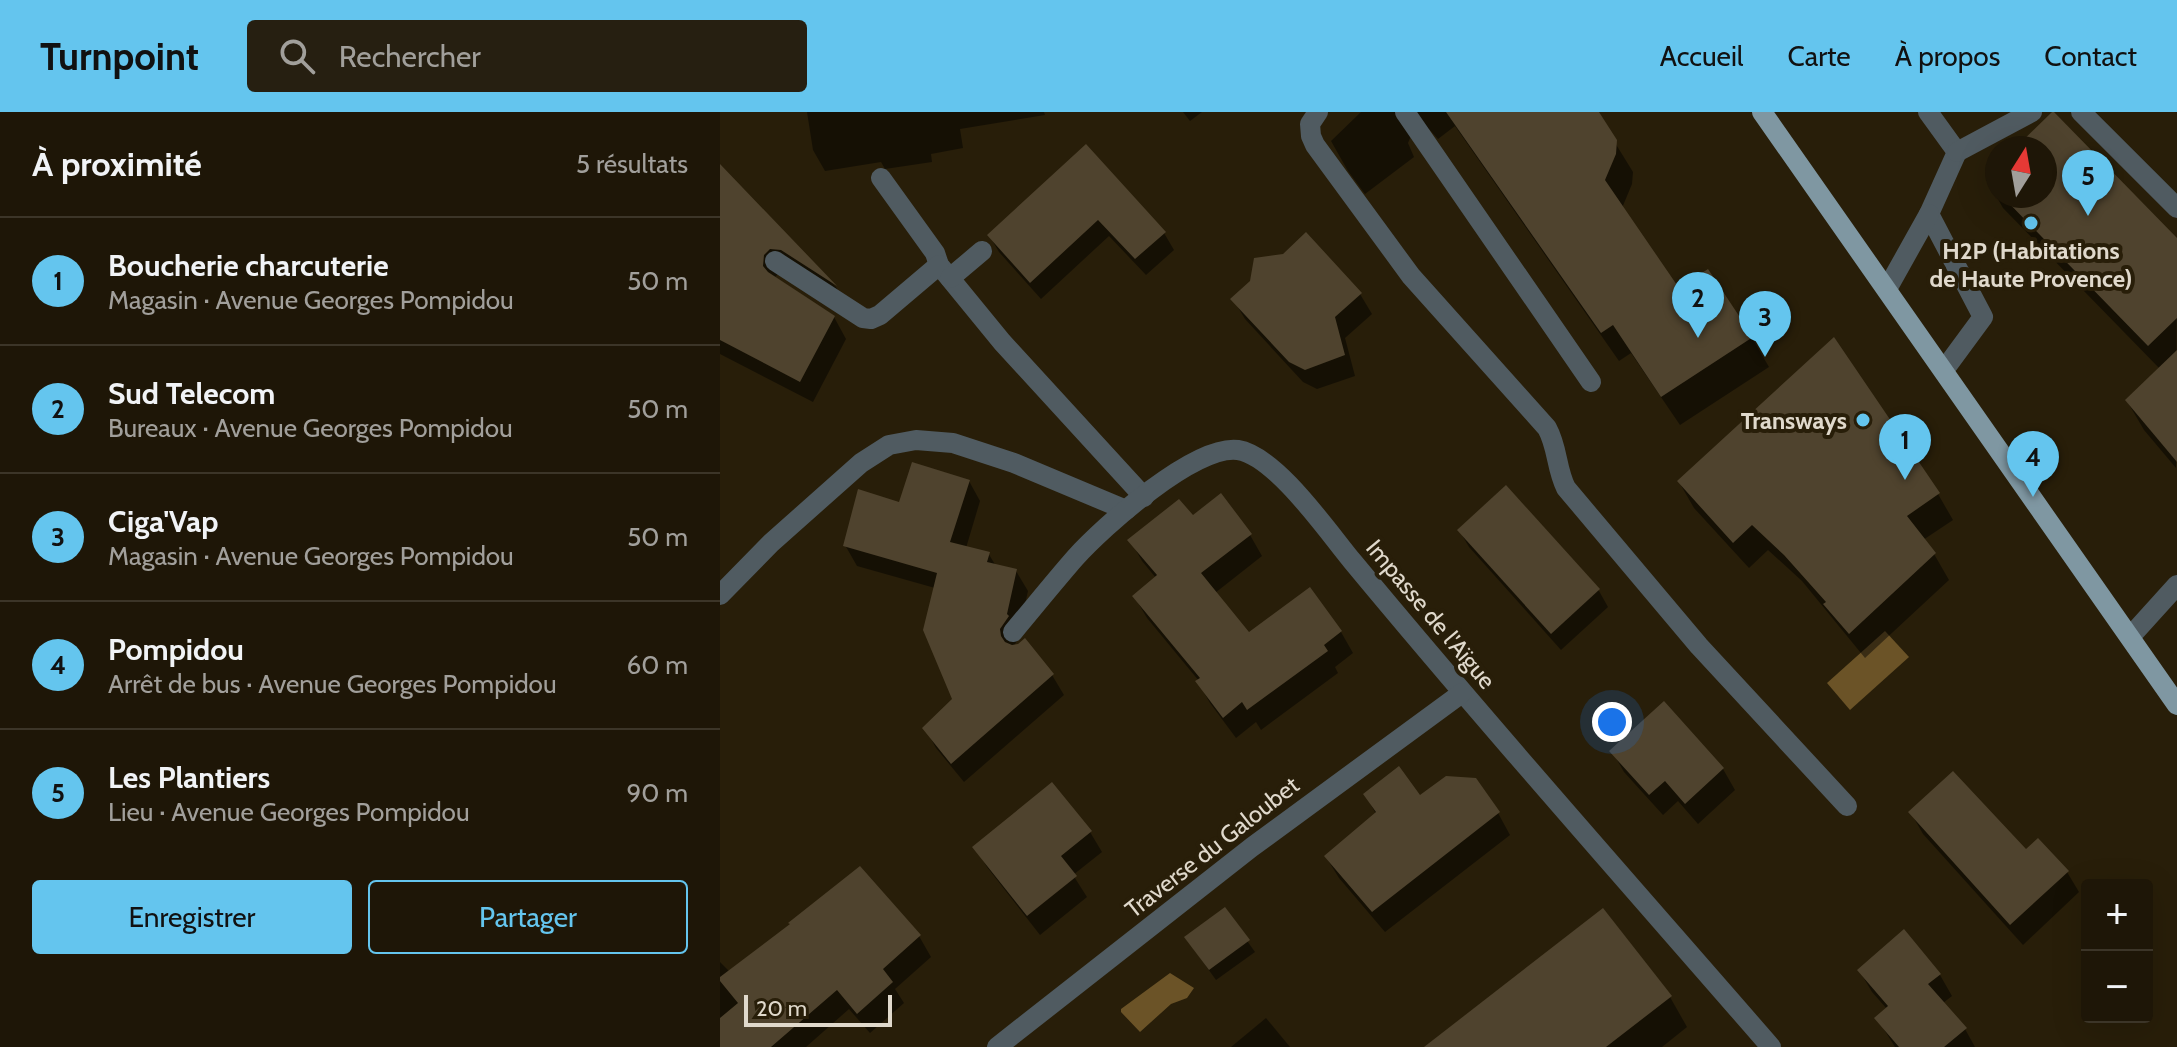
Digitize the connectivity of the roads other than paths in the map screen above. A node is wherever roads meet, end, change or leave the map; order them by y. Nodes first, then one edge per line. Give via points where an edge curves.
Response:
1 (1318, 112) edge
2 (1405, 112) edge
3 (1762, 112) edge
4 (1928, 112) edge
5 (2032, 112) edge
6 (2081, 112) edge
7 (1957, 152) junction
8 (881, 178) dead end
9 (2177, 208) edge
10 (1929, 214) junction
11 (982, 251) dead end
12 (775, 261) dead end
13 (944, 272) junction
14 (1887, 289) junction
15 (1944, 370) junction
16 (1591, 382) dead end
17 (1144, 497) junction
18 (1126, 510) junction
19 (2177, 585) edge
20 (720, 595) edge
21 (1013, 632) dead end
22 (2130, 637) junction
23 (1462, 693) junction
24 (2177, 705) edge
25 (1847, 806) dead end
26 (997, 1047) edge
27 (1771, 1047) edge

1 - 25 street via 1310,124 1315,145 1411,276 1547,428 1566,488 1699,646
2 - 16 street
3 - 14 main road
4 - 7 street
5 - 7 street
6 - 9 street
7 - 10 street
8 - 13 street
10 - 14 street
10 - 15 street via 1983,317
11 - 13 street
12 - 13 street via 871,319
13 - 17 street
14 - 15 main road
15 - 22 main road
17 - 18 street, Impasse de l'Aïgue
17 - 23 street, Impasse de l'Aïgue via 1204,456 1239,450 1255,456 1307,505
18 - 20 street via 953,443 916,440 889,445 861,463
18 - 21 street, Impasse de l'Aïgue via 1077,556
19 - 22 street
22 - 24 main road
23 - 26 street, Traverse du Galoubet via 1252,847
23 - 27 street, Impasse de l'Aïgue

